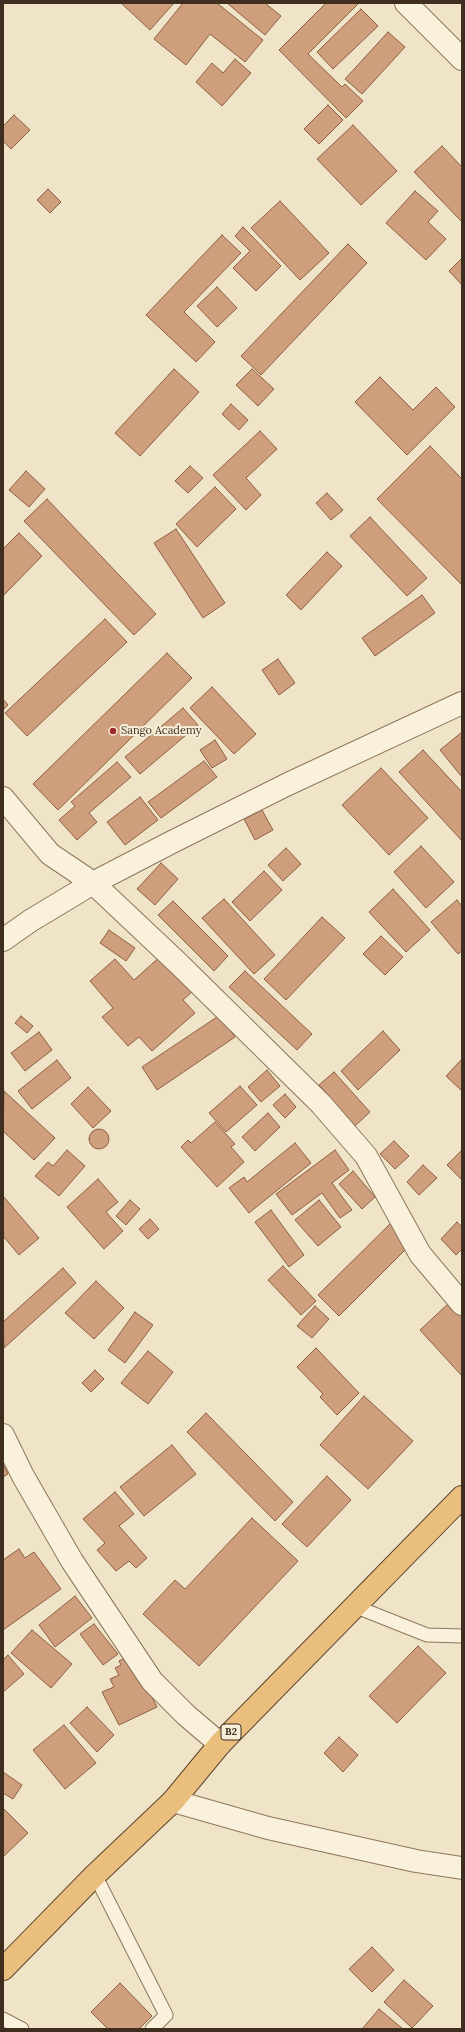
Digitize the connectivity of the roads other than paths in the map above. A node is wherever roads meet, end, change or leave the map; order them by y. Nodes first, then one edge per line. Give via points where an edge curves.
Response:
1 (406, 3) edge
2 (462, 59) edge
3 (462, 703) edge
4 (3, 798) edge
5 (93, 883) junction
6 (3, 940) edge
7 (462, 1304) edge
8 (3, 1435) edge
9 (462, 1497) edge
10 (354, 1606) junction
11 (462, 1636) edge
12 (220, 1744) junction
13 (173, 1801) junction
14 (462, 1868) edge
15 (95, 1875) junction
16 (3, 1969) edge
17 (3, 2019) edge
18 (22, 2029) edge
19 (152, 2029) edge

1 - 2 street
3 - 5 street via 288,784
4 - 5 street via 50,854
5 - 6 street
5 - 7 street via 321,1104 366,1156 420,1254
8 - 12 street via 23,1476 72,1561 152,1681
9 - 10 highway, B2
10 - 11 lane via 427,1635
10 - 12 highway, B2
12 - 13 highway, B2
13 - 14 street via 268,1828 416,1861
13 - 15 highway, B2
15 - 16 highway, B2
15 - 19 lane via 166,2015
17 - 18 lane

